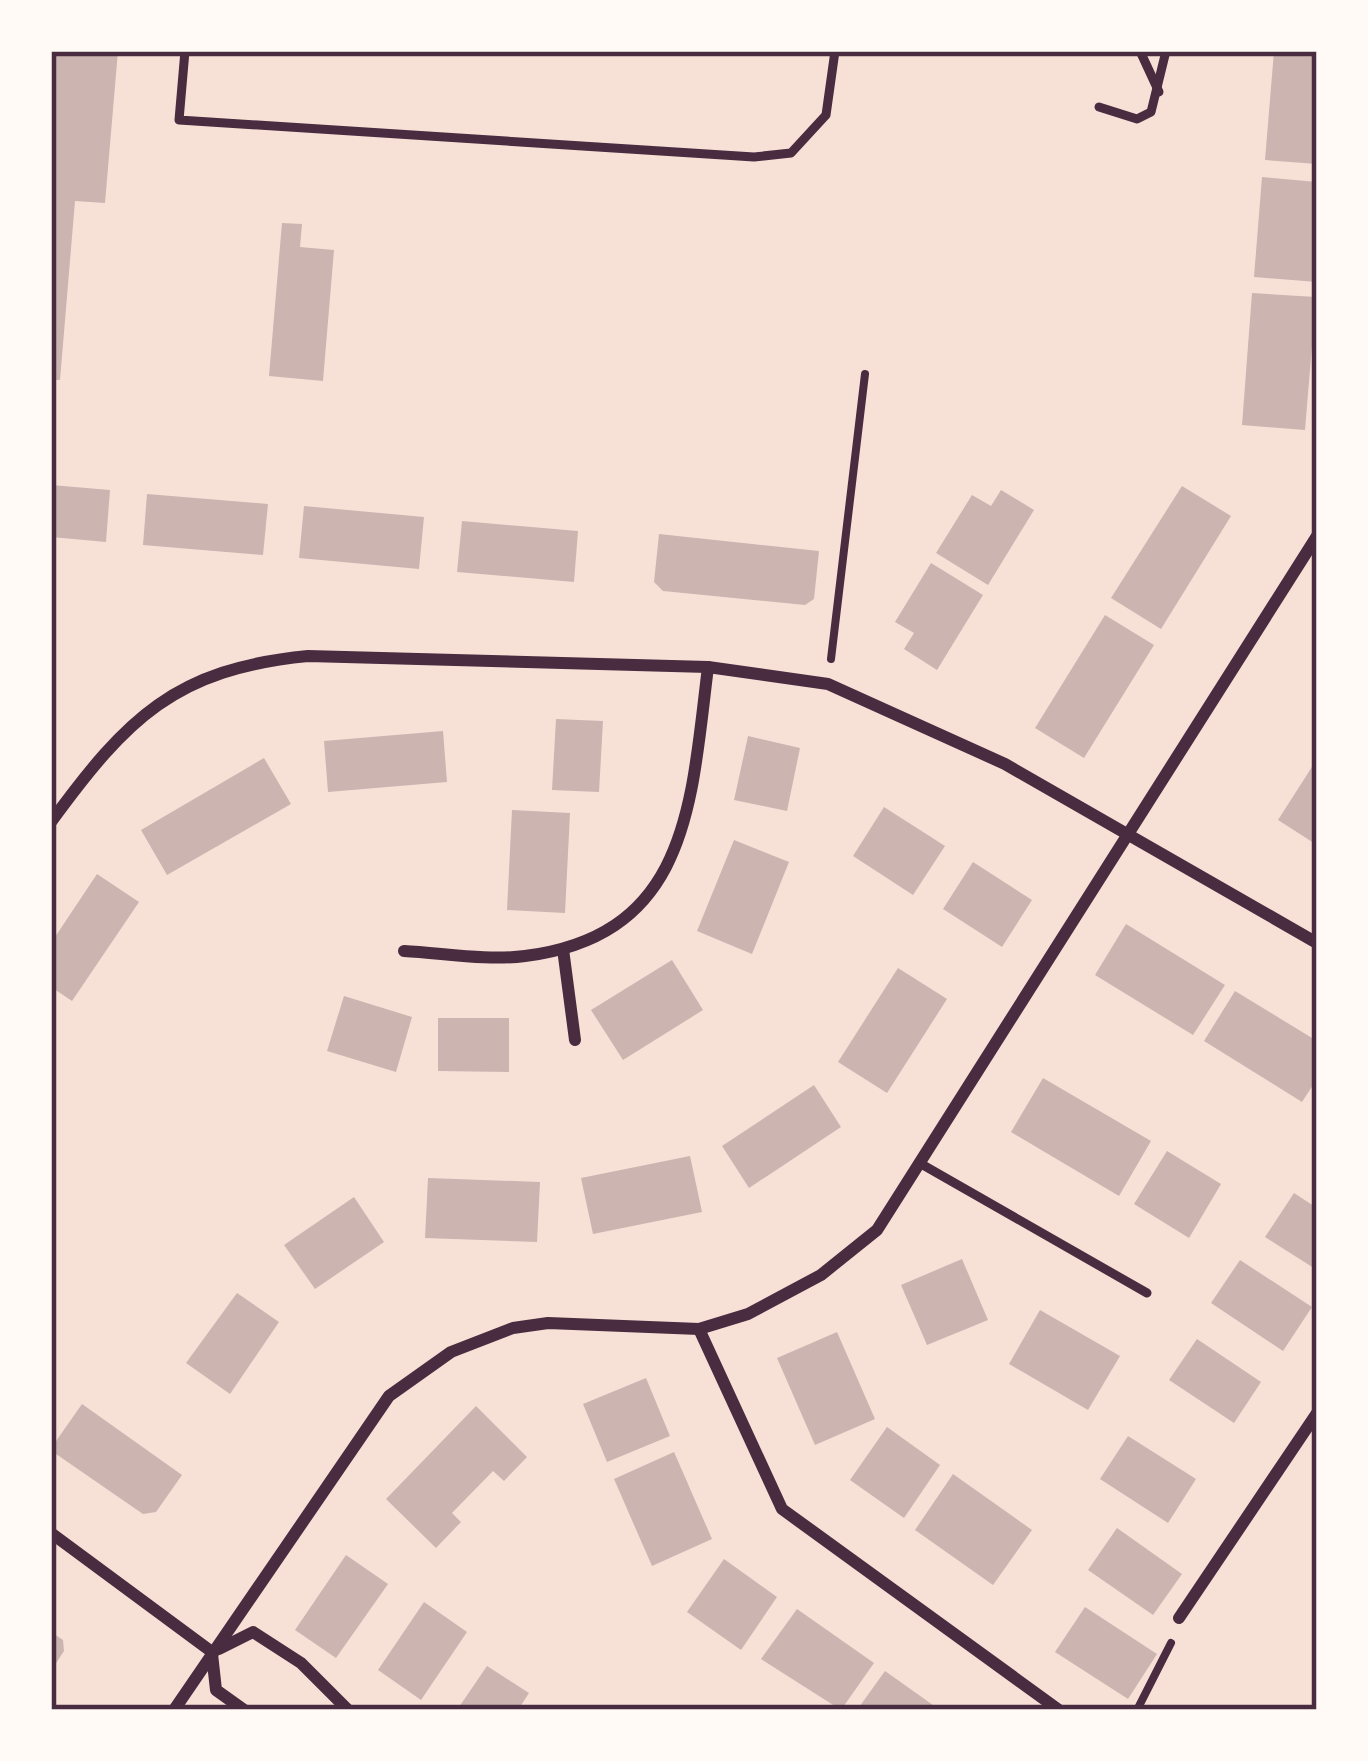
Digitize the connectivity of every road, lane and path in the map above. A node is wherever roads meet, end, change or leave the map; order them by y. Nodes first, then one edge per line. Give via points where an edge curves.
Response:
1 (184, 51) edge
2 (835, 51) edge
3 (1140, 51) edge
4 (1166, 51) edge
5 (1159, 92) junction
6 (1099, 106) dead end
7 (865, 374) dead end
8 (1317, 536) edge
9 (708, 667) junction
10 (828, 684) junction
11 (51, 822) edge
12 (1127, 832) junction
13 (1317, 943) edge
14 (563, 949) junction
15 (404, 951) dead end
16 (575, 1040) dead end
17 (923, 1165) junction
18 (1147, 1293) dead end
19 (699, 1329) junction
20 (1317, 1413) edge
21 (51, 1533) edge
22 (1179, 1618) joint
23 (212, 1652) junction
24 (174, 1710) edge
25 (244, 1710) edge
26 (348, 1710) edge
27 (1059, 1710) edge
28 (1136, 1710) edge

1 - 2 lane via 179,120 754,157 791,153 826,115
3 - 5 lane
4 - 5 lane
5 - 6 lane via 1151,112 1137,119
7 - 10 path
8 - 12 street
9 - 10 street
9 - 11 street via 251,661 195,679 115,737
9 - 14 street via 677,844 658,887 627,922
10 - 12 street via 945,733
12 - 13 street
12 - 17 street
14 - 15 street via 521,957
14 - 16 street
17 - 18 lane
17 - 19 street via 878,1230 821,1275 748,1314
19 - 23 street via 548,1323 451,1352 388,1396
19 - 27 street via 782,1509
20 - 22 street
21 - 23 street
22 - 28 path
23 - 24 street
23 - 25 street via 215,1690
23 - 26 street via 253,1632 301,1663

